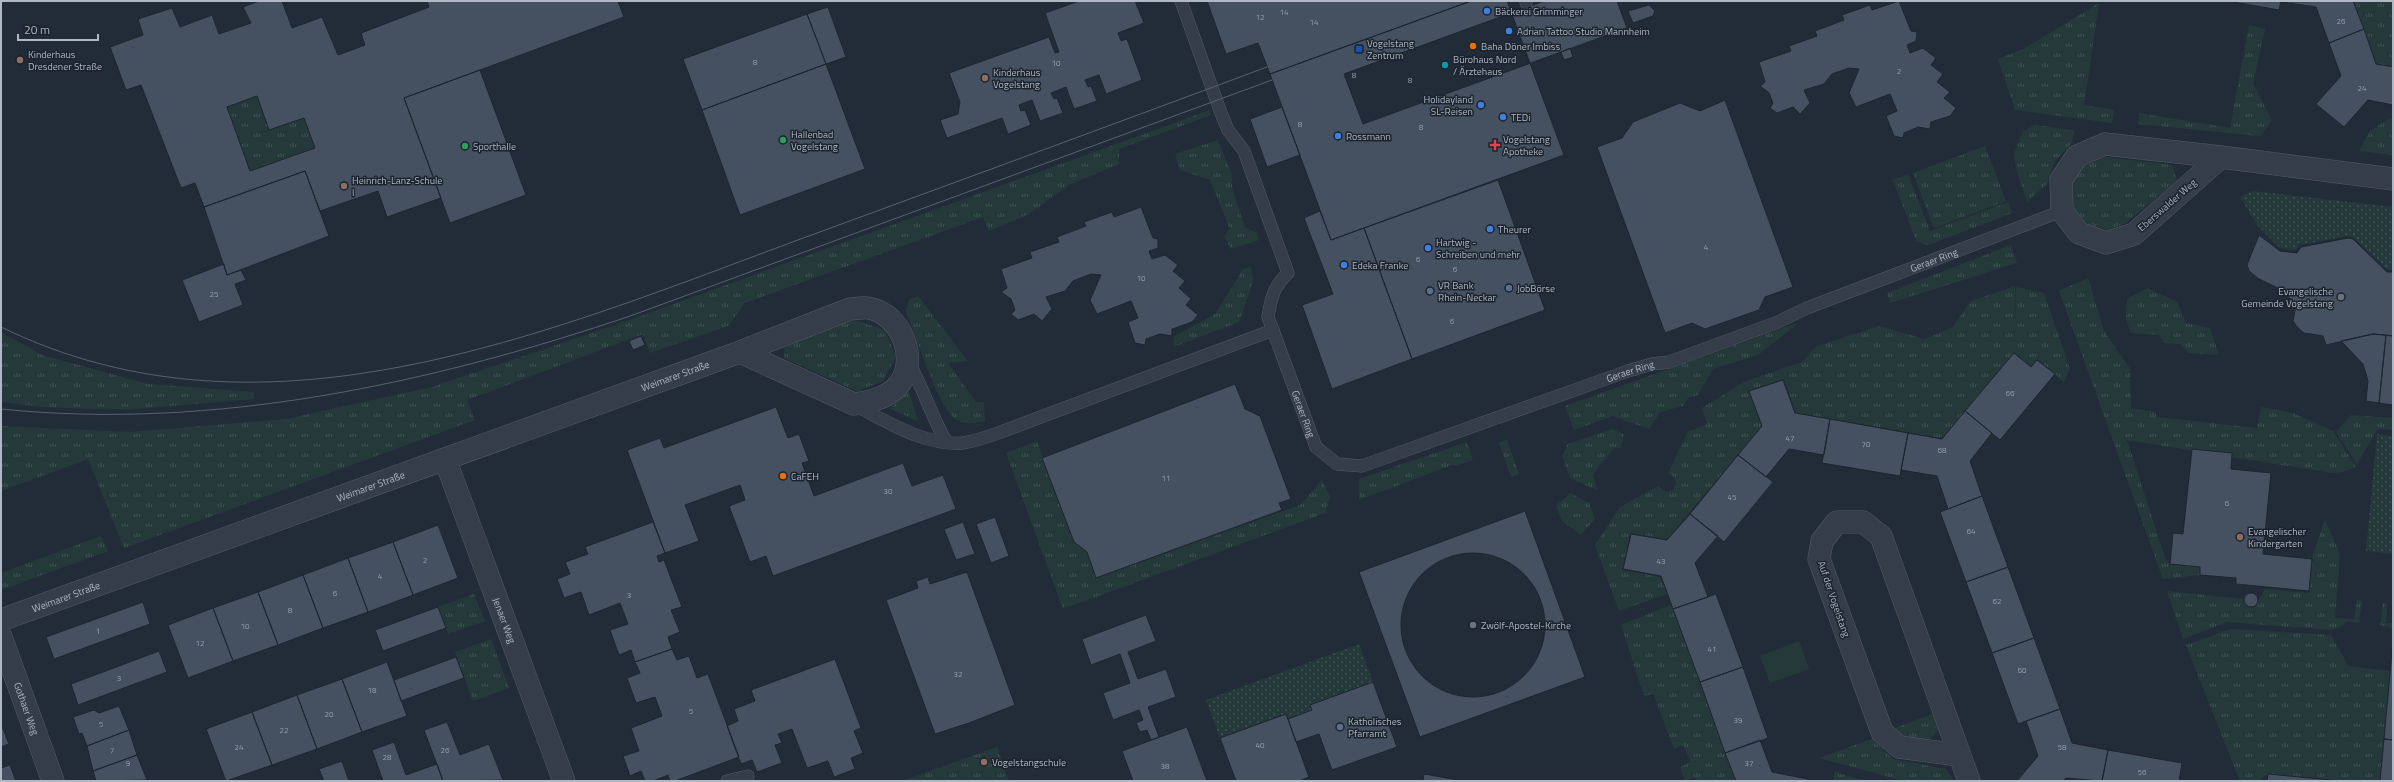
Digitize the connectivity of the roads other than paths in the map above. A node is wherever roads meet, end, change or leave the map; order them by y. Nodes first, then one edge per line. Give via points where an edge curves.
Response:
1 (1182, 1) edge
2 (2221, 157) junction
3 (2393, 179) edge
4 (2062, 211) junction
5 (1273, 330) junction
6 (740, 352) junction
7 (907, 361) junction
8 (854, 404) junction
9 (946, 441) junction
10 (446, 459) junction
11 (1, 620) edge
12 (1, 637) edge
13 (1958, 755) junction
14 (748, 776) dead end
15 (53, 781) edge
16 (564, 781) edge
17 (727, 781) edge
18 (1969, 781) edge

1 - 5 lane, Geraer Ring via 1224,121 1244,152 1288,273 1277,283 1271,296 1268,317
2 - 3 street
2 - 4 street, Eberswalder Weg via 2134,234 2106,243 2079,233
2 - 4 street via 2105,144 2077,156 2061,180
4 - 5 lane, Geraer Ring via 1669,362 1628,371 1362,466 1337,464 1316,447
5 - 9 lane via 992,435 962,443
6 - 7 street, Weimarer Straße via 850,309 868,308 881,314 897,327 908,349
6 - 8 street
6 - 10 street, Weimarer Straße
7 - 8 street, Weimarer Straße via 903,377 897,387 867,403
7 - 9 lane, Weimarer Straße via 917,378 934,422
8 - 9 lane via 915,435
10 - 11 street, Weimarer Straße
10 - 16 street, Jenaer Weg
12 - 15 street, Gothaer Weg
13 - 13 street, Auf der Vogelstang via 1882,536 1863,522 1837,522 1822,541 1819,559 1882,732 1899,747
13 - 18 street, Auf der Vogelstang
14 - 17 lane

